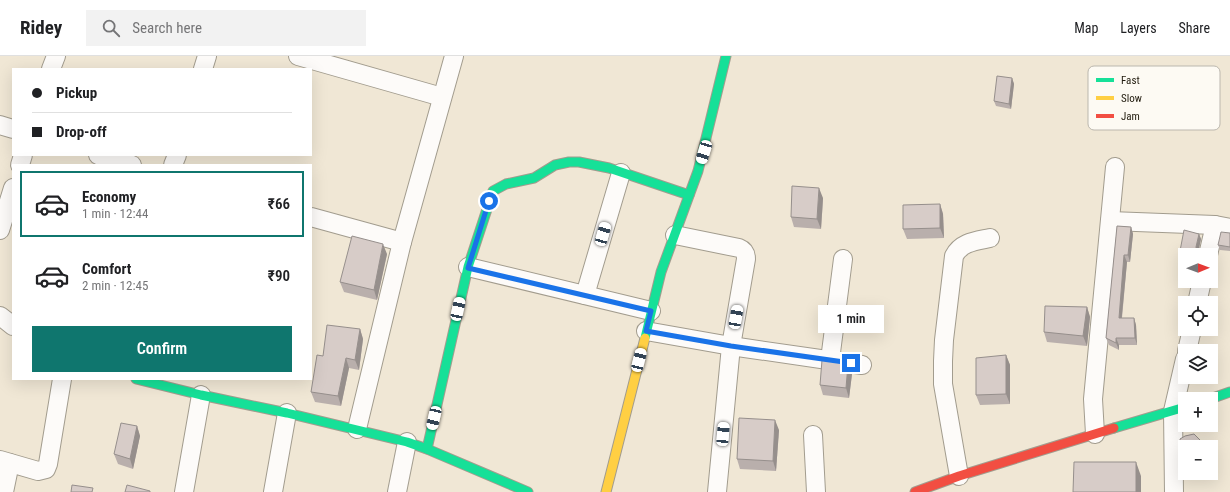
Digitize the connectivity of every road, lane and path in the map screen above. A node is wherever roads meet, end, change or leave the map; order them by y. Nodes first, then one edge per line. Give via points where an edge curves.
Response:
1 (56, 56) edge
2 (207, 56) edge
3 (298, 56) edge
4 (454, 56) edge
5 (726, 56) edge
6 (51, 68) edge
7 (203, 68) edge
8 (442, 97) junction
9 (0, 125) edge
10 (12, 129) edge
11 (101, 156) edge
12 (129, 164) edge
13 (1115, 167) dead end
14 (621, 173) junction
15 (12, 191) edge
16 (689, 195) junction
17 (312, 216) edge
18 (1110, 221) junction
19 (1222, 226) edge
20 (0, 230) edge
21 (675, 235) junction
22 (990, 238) dead end
23 (402, 242) junction
24 (1211, 248) edge
25 (843, 259) dead end
26 (468, 268) junction
27 (585, 295) junction
28 (651, 311) junction
29 (0, 316) edge
30 (12, 325) edge
31 (646, 331) junction
32 (731, 346) junction
33 (830, 360) junction
34 (862, 365) dead end
35 (62, 380) edge
36 (140, 380) edge
37 (1230, 392) edge
38 (201, 395) junction
39 (1218, 396) edge
40 (1178, 409) edge
41 (287, 413) junction
42 (1178, 426) edge
43 (358, 429) junction
44 (1095, 434) junction
45 (814, 435) dead end
46 (407, 442) junction
47 (427, 449) junction
48 (5, 461) edge
49 (959, 476) junction
50 (920, 491) edge
51 (4, 492) edge
52 (184, 492) edge
53 (273, 492) edge
54 (397, 492) edge
55 (528, 492) edge
56 (606, 492) edge
57 (718, 492) edge
58 (816, 492) edge
59 (1174, 492) edge

1 - 6 street
2 - 7 street
3 - 8 street
4 - 8 street
5 - 16 street via 704,152
8 - 23 street
9 - 10 street
11 - 12 street
13 - 18 street
14 - 16 street
14 - 26 street via 586,163 569,162 558,164 531,179 498,186 493,191
14 - 27 street
15 - 20 street
16 - 21 street
17 - 23 street
18 - 19 street
18 - 44 street via 1093,399
19 - 24 street
21 - 28 street via 661,272
21 - 32 street via 738,248 746,254
22 - 49 street via 963,246 954,256 944,340 943,384
23 - 43 street
25 - 33 street
26 - 27 street
26 - 47 street
27 - 28 street
28 - 31 street
29 - 30 street
31 - 32 street
31 - 56 street
32 - 33 street
32 - 57 street
33 - 34 street
35 - 48 street via 46,469 38,471
36 - 38 street
37 - 39 street
38 - 41 street
38 - 52 street
40 - 44 street
41 - 43 street
41 - 53 street
42 - 59 street
43 - 46 street
44 - 49 street
45 - 58 street
46 - 47 street
46 - 54 street
47 - 55 street
48 - 51 street
49 - 50 street

